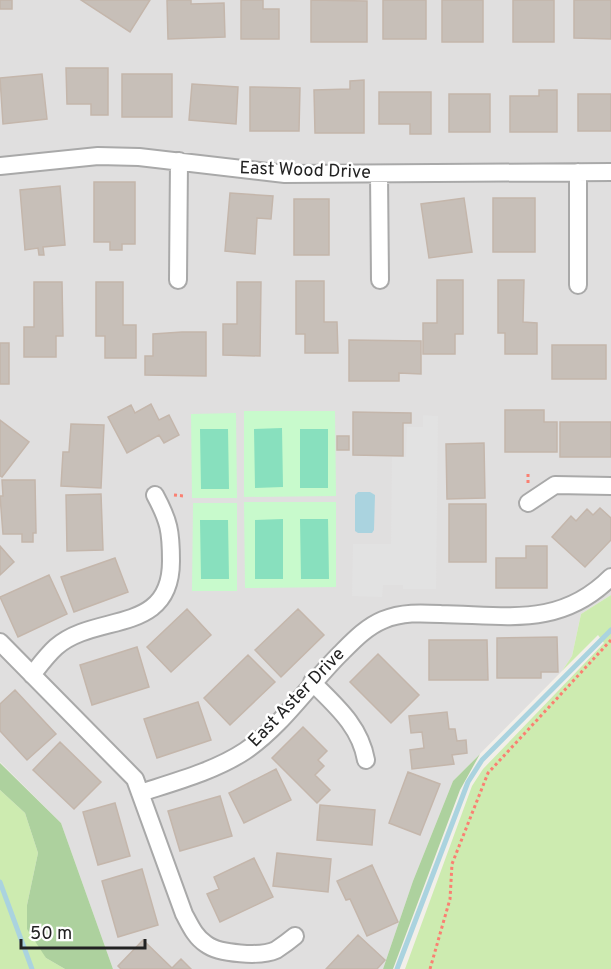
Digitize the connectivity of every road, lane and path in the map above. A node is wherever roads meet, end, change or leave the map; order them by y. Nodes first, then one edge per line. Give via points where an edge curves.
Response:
1 (179, 161) junction
2 (0, 166) edge
3 (578, 172) junction
4 (611, 172) edge
5 (379, 174) junction
6 (178, 280) dead end
7 (380, 280) dead end
8 (579, 285) dead end
9 (611, 486) edge
10 (155, 495) dead end
11 (528, 503) dead end
12 (611, 577) edge
13 (611, 640) edge
14 (0, 642) edge
15 (32, 675) junction
16 (312, 682) junction
17 (366, 760) dead end
18 (140, 793) junction
19 (295, 936) dead end
20 (430, 969) edge

1 - 2 street, East Wood Drive via 98,156
1 - 5 street, East Wood Drive via 276,173
1 - 6 street
3 - 4 street, East Wood Drive
3 - 5 street, East Wood Drive
3 - 8 street
5 - 7 street
9 - 11 street via 555,485
10 - 15 street via 170,522 171,577 167,589 148,611 56,646
12 - 16 street, East Aster Drive via 577,604 555,613 399,614 358,636
13 - 20 path via 488,773 452,864 450,899
14 - 15 street
15 - 18 street via 126,767
16 - 17 street via 352,723 363,742
16 - 18 street, East Aster Drive via 276,724 245,751
18 - 19 street via 184,914 192,930 207,945 238,952 274,951

